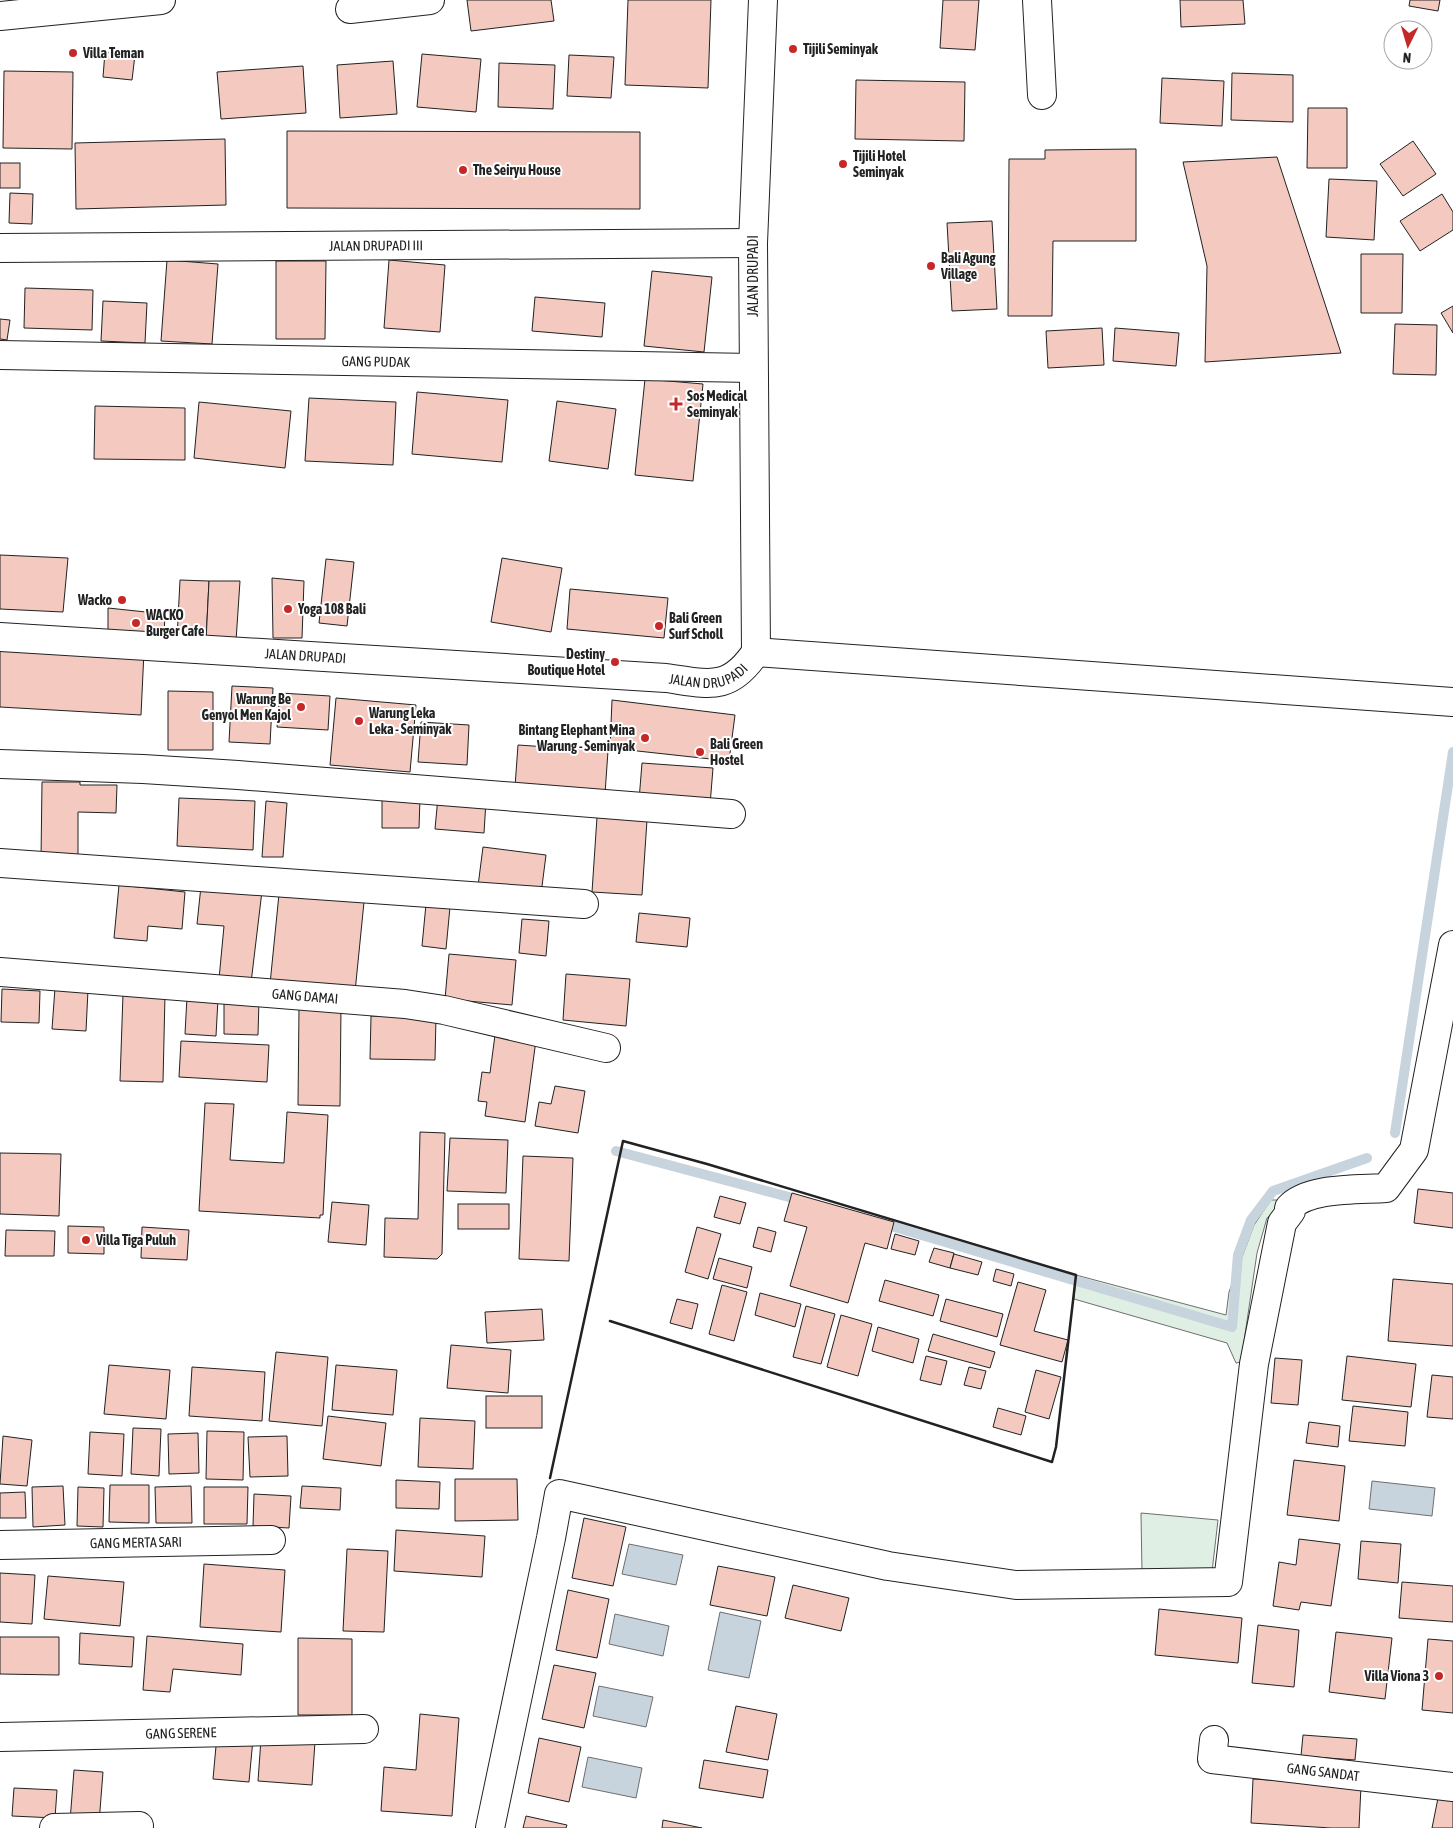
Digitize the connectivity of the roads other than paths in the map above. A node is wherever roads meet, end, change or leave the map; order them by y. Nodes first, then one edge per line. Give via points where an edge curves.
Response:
1 (161, 0) edge
2 (430, 0) edge
3 (763, 0) edge
4 (1037, 0) edge
5 (350, 9) dead end
6 (0, 16) edge
7 (1042, 95) dead end
8 (753, 243) junction
9 (0, 248) edge
10 (0, 355) edge
11 (753, 368) junction
12 (0, 637) edge
13 (756, 652) junction
14 (1453, 702) edge
15 (0, 764) edge
16 (731, 814) dead end
17 (0, 863) edge
18 (584, 904) dead end
19 (1453, 945) edge
20 (0, 972) edge
21 (606, 1048) dead end
22 (271, 1540) dead end
23 (0, 1545) edge
24 (364, 1729) dead end
25 (0, 1737) edge
26 (1214, 1740) dead end
27 (1453, 1788) edge
28 (139, 1826) dead end
29 (54, 1828) edge
30 (490, 1828) edge

1 - 6 street
2 - 5 street
3 - 8 street, JALAN DRUPADI
4 - 7 street
8 - 9 street, JALAN DRUPADI III
8 - 11 street, JALAN DRUPADI
10 - 11 street, GANG PUDAK
11 - 13 street, JALAN DRUPADI
12 - 13 street, JALAN DRUPADI via 666,678 701,683 730,679
13 - 14 street
15 - 16 street via 238,775
17 - 18 street
19 - 30 street via 1414,1150 1386,1188 1313,1194 1295,1202 1282,1223 1254,1364 1228,1582 1016,1585 888,1566 559,1494
20 - 21 street, GANG DAMAI via 405,1004
22 - 23 street, GANG MERTA SARI
24 - 25 street, GANG SERENE
26 - 27 street, GANG SANDAT via 1212,1760
28 - 29 street

